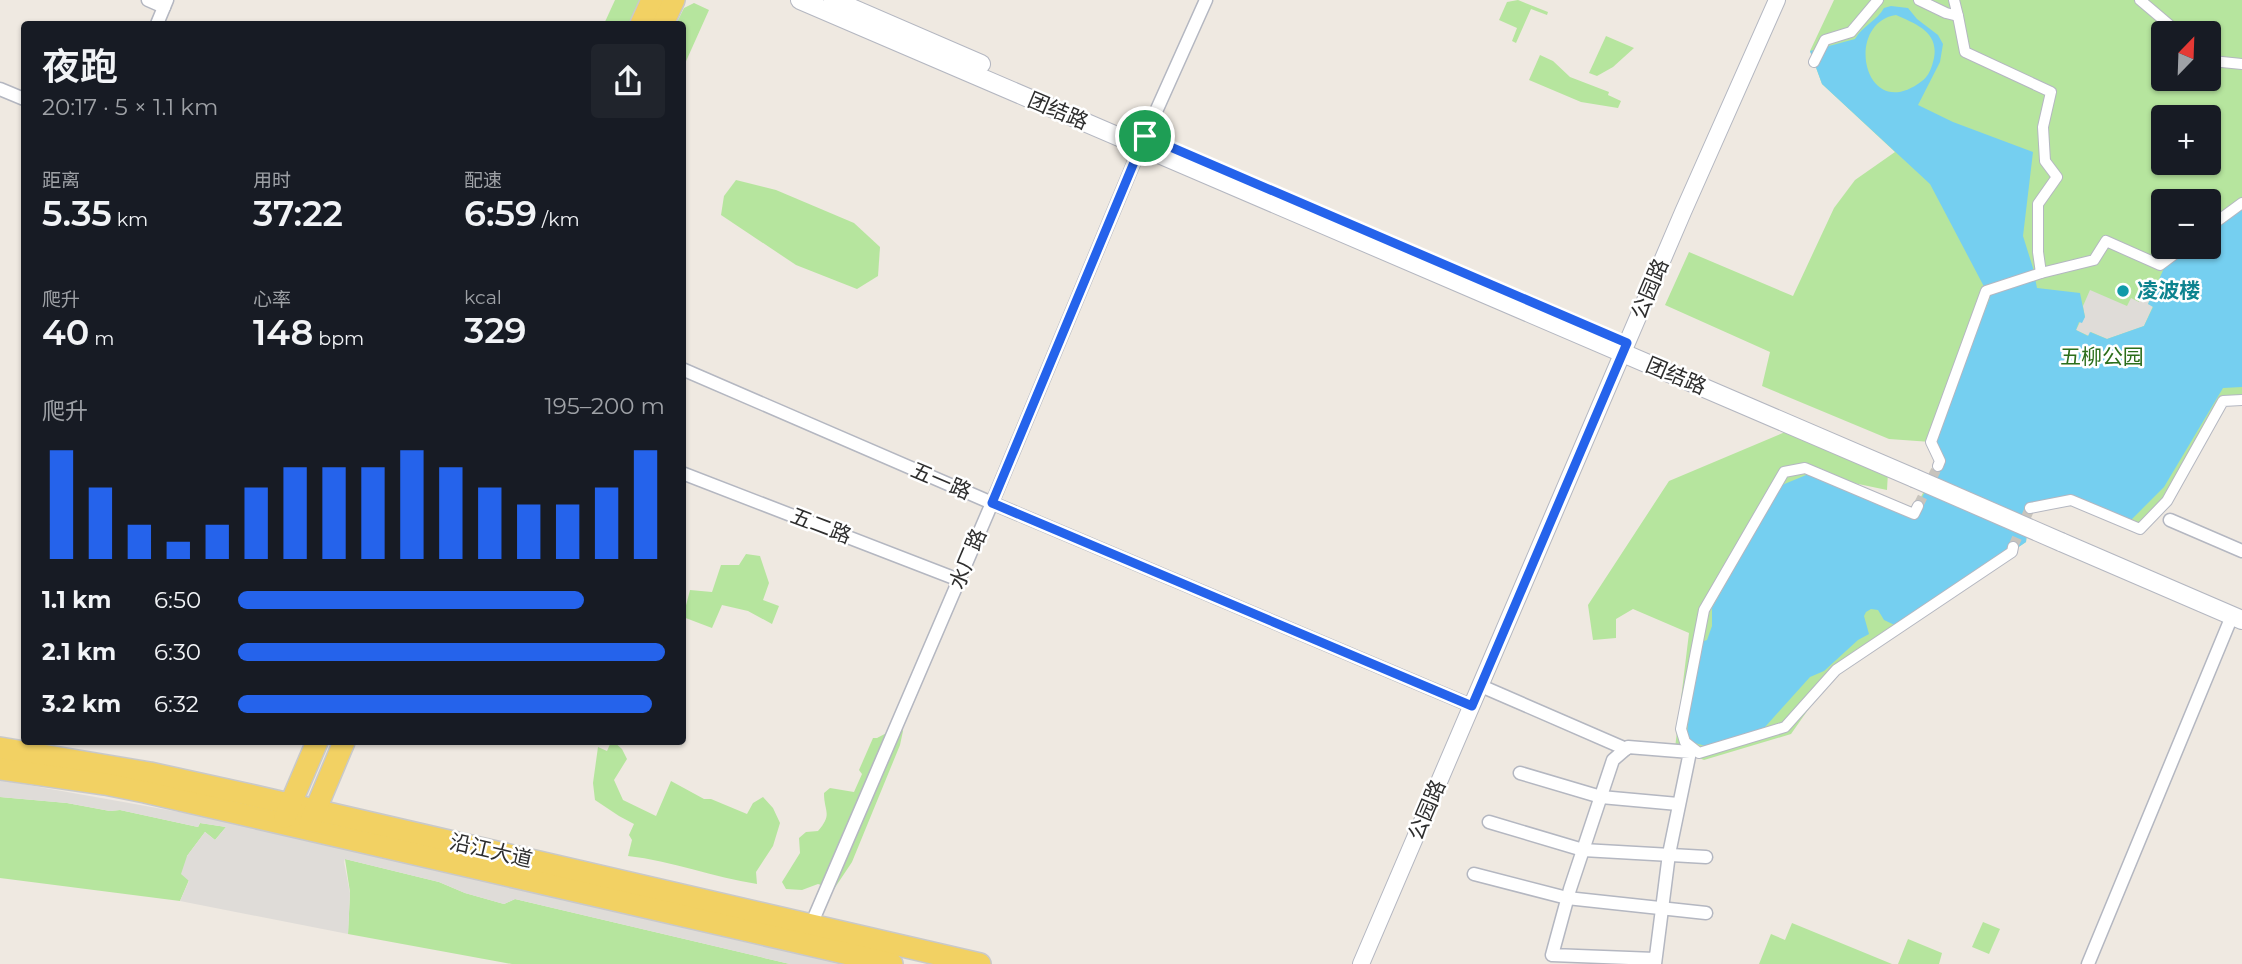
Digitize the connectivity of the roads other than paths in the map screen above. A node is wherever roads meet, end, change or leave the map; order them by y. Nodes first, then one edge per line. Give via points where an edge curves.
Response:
1 (148, 0) edge
2 (652, 0) edge
3 (674, 0) edge
4 (800, 0) edge
5 (833, 0) edge
6 (1206, 0) edge
7 (1770, 0) edge
8 (1777, 0) edge
9 (1878, 0) edge
10 (1919, 0) edge
11 (1954, 0) edge
12 (2140, 0) edge
13 (166, 4) edge
14 (1958, 16) junction
15 (158, 21) edge
16 (642, 21) edge
17 (664, 21) edge
18 (2165, 21) edge
19 (1814, 62) dead end
20 (2221, 62) edge
21 (2242, 64) edge
22 (0, 89) edge
23 (21, 98) edge
24 (1143, 141) junction
25 (2242, 203) edge
26 (2221, 218) edge
27 (2168, 259) edge
28 (2042, 273) junction
29 (1622, 347) junction
30 (686, 371) edge
31 (2242, 400) edge
32 (1938, 466) tunnel mouth
33 (686, 475) edge
34 (992, 503) junction
35 (1918, 506) dead end
36 (2030, 508) dead end
37 (2170, 520) dead end
38 (2014, 547) tunnel mouth
39 (2242, 551) edge
40 (958, 580) junction
41 (2239, 615) edge
42 (1480, 686) junction
43 (1469, 705) junction
44 (316, 745) edge
45 (343, 745) edge
46 (0, 748) edge
47 (1626, 749) junction
48 (0, 769) edge
49 (1520, 773) dead end
50 (1601, 797) junction
51 (1678, 804) junction
52 (286, 813) junction
53 (312, 819) junction
54 (1489, 822) dead end
55 (1583, 850) junction
56 (1669, 854) junction
57 (1706, 857) dead end
58 (1474, 874) dead end
59 (1567, 898) junction
60 (1661, 909) junction
61 (1706, 913) dead end
62 (810, 925) junction
63 (1655, 962) edge
64 (892, 964) edge
65 (980, 964) edge
66 (1355, 964) edge
67 (1361, 964) edge
68 (2088, 964) edge

1 - 13 street
2 - 16 main road
3 - 17 main road
4 - 24 main road, 团结路
5 - 24 main road, 团结路
6 - 24 street, 水厂路
7 - 29 street
8 - 29 street, 公园路
9 - 19 street via 1851,32 1825,40
10 - 14 street
11 - 14 street
12 - 18 street
13 - 15 street
14 - 28 street via 1965,52 2051,92 2043,127 2045,161 2057,177 2038,204
20 - 21 street
22 - 23 street
24 - 29 main road, 团结路
24 - 34 street, 水厂路
25 - 26 street
27 - 28 street via 2160,265 2106,241 2094,260
28 - 32 street via 1986,291 1931,442
29 - 41 main road, 团结路
29 - 42 street, 公园路
29 - 43 street
30 - 34 street, 五一路
31 - 36 street via 2223,401 2166,501 2140,529 2071,500
33 - 40 street, 五二路
34 - 40 street, 水厂路
34 - 43 street, 五一路
35 - 38 street via 1914,514 1805,468 1784,472 1704,610 1681,729 1685,742 1699,753 1785,727 1836,670
37 - 39 street
40 - 62 street, 水厂路
41 - 68 street
42 - 43 street, 公园路
42 - 47 street
43 - 66 street
43 - 67 street, 公园路
44 - 52 main road
45 - 53 main road
46 - 52 main road, 沿江大道 via 139,771
47 - 50 street via 1613,760
47 - 51 street via 1690,752
48 - 52 main road, 沿江大道
49 - 50 street
50 - 51 street
50 - 55 street
51 - 56 street
52 - 53 main road, 沿江大道
53 - 62 main road, 沿江大道
53 - 64 main road, 沿江大道
54 - 55 street
55 - 56 street
55 - 59 street
56 - 57 street
56 - 60 street
58 - 59 street
59 - 60 street
59 - 63 street via 1552,955
60 - 61 street
60 - 63 street
62 - 65 main road, 沿江大道

